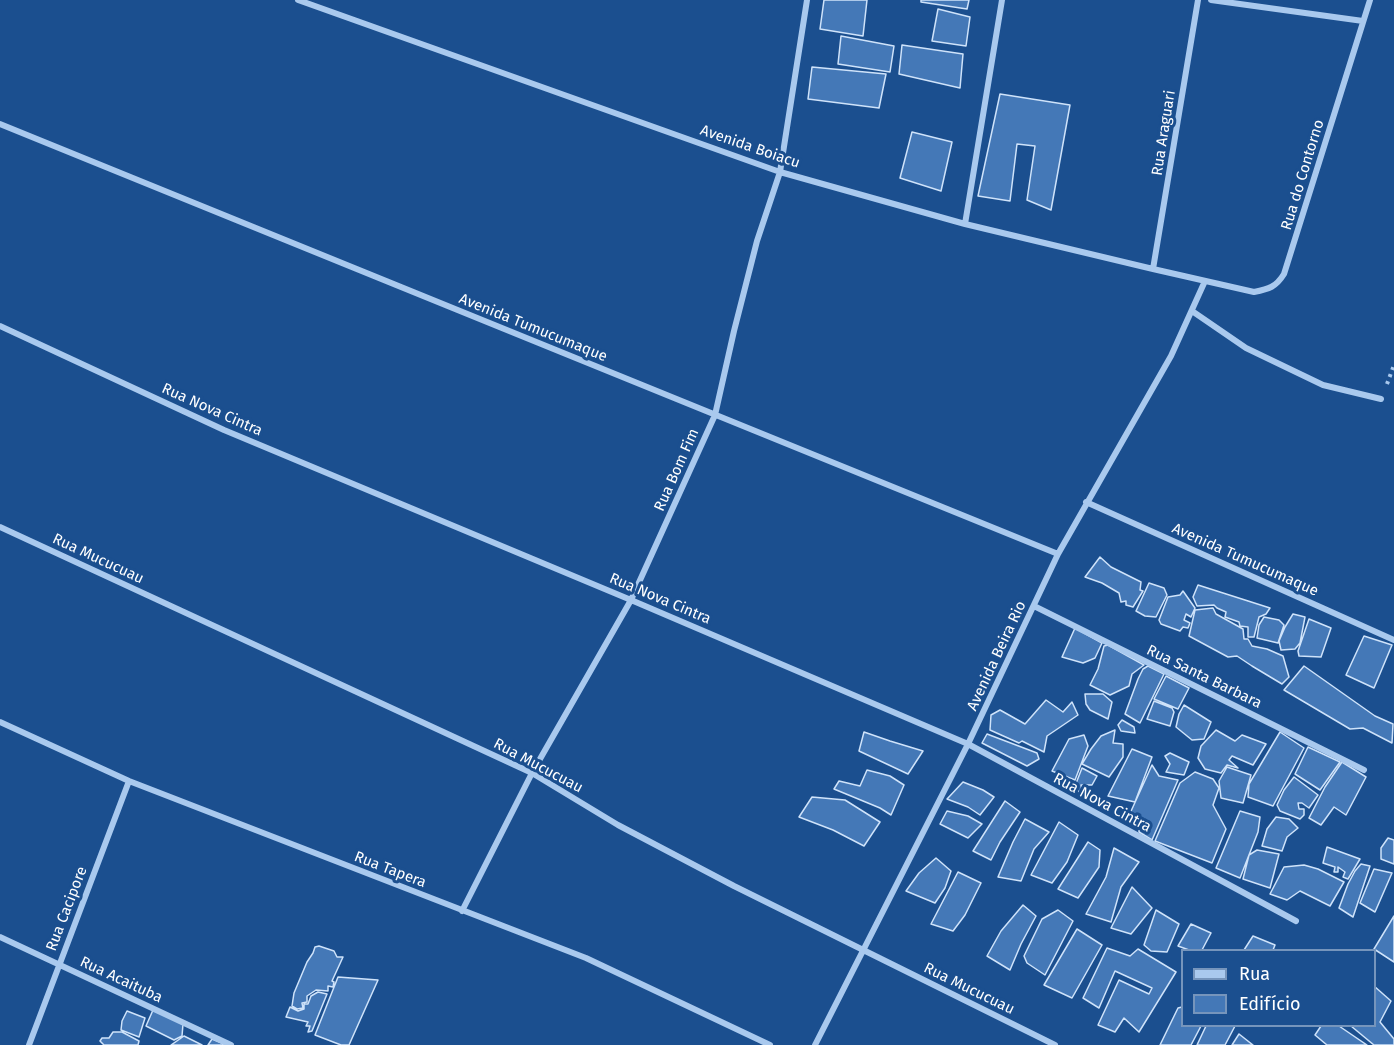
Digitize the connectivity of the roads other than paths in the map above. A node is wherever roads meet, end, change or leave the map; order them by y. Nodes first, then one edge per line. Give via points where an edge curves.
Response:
1 (298, 0) edge
2 (807, 0) edge
3 (1002, 0) edge
4 (1198, 0) edge
5 (1211, 0) edge
6 (1370, 0) edge
7 (1363, 21) junction
8 (0, 124) edge
9 (780, 172) junction
10 (964, 224) junction
11 (1153, 269) junction
12 (1205, 281) junction
13 (1192, 311) junction
14 (0, 326) edge
15 (1381, 399) dead end
16 (715, 415) junction
17 (1086, 502) junction
18 (0, 527) edge
19 (1058, 554) junction
20 (631, 600) junction
21 (1034, 606) junction
22 (1394, 640) edge
23 (0, 722) edge
24 (968, 744) junction
25 (1364, 770) dead end
26 (532, 773) junction
27 (129, 781) junction
28 (462, 911) junction
29 (1296, 921) dead end
30 (0, 937) edge
31 (864, 950) junction
32 (59, 964) junction
33 (28, 1045) edge
34 (231, 1045) edge
35 (770, 1045) edge
36 (815, 1045) edge
37 (1056, 1045) edge

1 - 9 street, Avenida Boiacu
2 - 9 street, Rua Bom Fim
3 - 10 street
4 - 11 street, Rua Araguari
5 - 7 street
6 - 7 street, Rua do Contorno
7 - 12 street, Rua do Contorno via 1284,274 1270,288 1254,292
8 - 16 street, Avenida Tumucumaque
9 - 10 street, Avenida Boiacu
9 - 16 street, Rua Bom Fim via 757,241
10 - 11 street, Avenida Boiacu
11 - 12 street, Avenida Boiacu
12 - 13 street, Avenida Beira Rio
13 - 15 street via 1246,348 1323,385
13 - 17 street, Avenida Beira Rio via 1171,356
14 - 20 street, Rua Nova Cintra via 224,430
16 - 19 street, Avenida Tumucumaque
16 - 20 street, Rua Bom Fim
17 - 19 street, Avenida Beira Rio
17 - 22 street, Avenida Tumucumaque
18 - 26 street, Rua Mucucuau
19 - 21 street, Avenida Beira Rio
20 - 24 street, Rua Nova Cintra
20 - 26 street, Rua Bom Fim
21 - 24 street, Avenida Beira Rio
21 - 25 street, Rua Santa Barbara
23 - 27 street, Rua Tapera
24 - 29 street, Rua Nova Cintra
24 - 31 street, Avenida Beira Rio
26 - 28 street, Rua Bom Fim
26 - 31 street, Rua Mucucuau via 734,886
27 - 28 street, Rua Tapera
27 - 32 street, Rua Cacipore
28 - 35 street, Rua Tapera via 586,958
30 - 32 street, Rua Acaituba
31 - 36 street, Avenida Beira Rio
31 - 37 street, Rua Mucucuau
32 - 33 street, Rua Cacipore
32 - 34 street, Rua Acaituba

